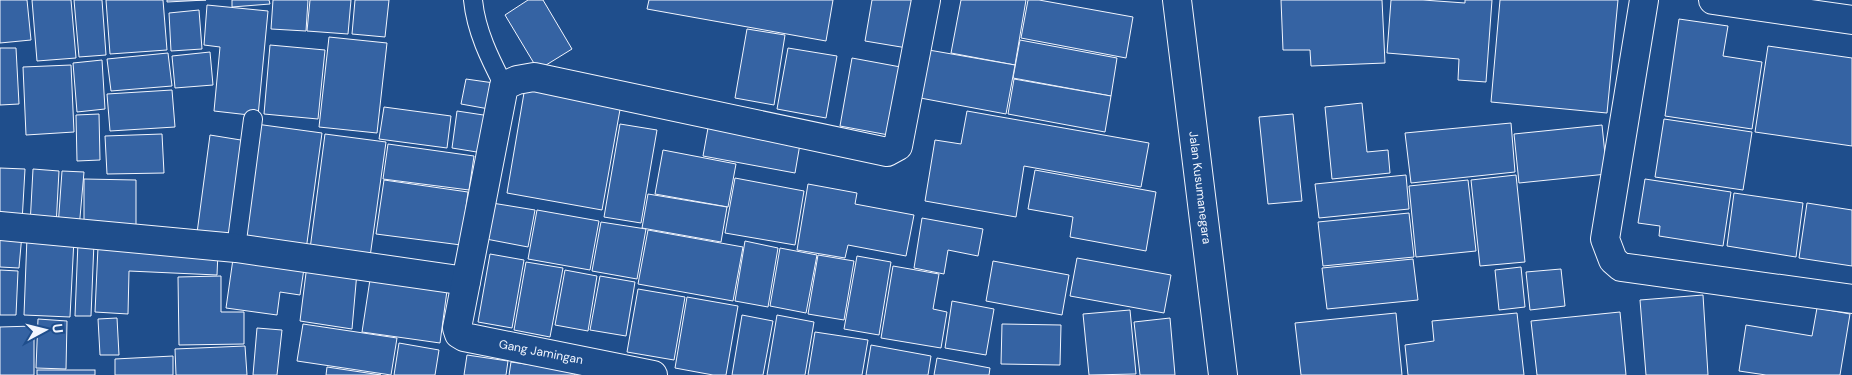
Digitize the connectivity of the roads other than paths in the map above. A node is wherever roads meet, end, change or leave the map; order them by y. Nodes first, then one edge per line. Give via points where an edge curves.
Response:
1 (473, 0) edge
2 (926, 0) edge
3 (1177, 0) edge
4 (1644, 0) edge
5 (1713, 0) edge
6 (1852, 20) edge
7 (504, 86) junction
8 (253, 119) dead end
9 (0, 226) edge
10 (236, 248) junction
11 (466, 281) junction
12 (1852, 298) edge
13 (653, 375) edge
14 (1223, 375) edge

1 - 7 lane via 486,52
2 - 7 street via 898,146 887,152 534,77
3 - 14 street, Jalan Kusumanegara
4 - 12 street via 1605,239 1613,260 1621,267
5 - 6 street
7 - 11 street
8 - 10 lane
9 - 10 street
10 - 11 street
11 - 13 street, Gang Jamingan via 457,328 464,337

